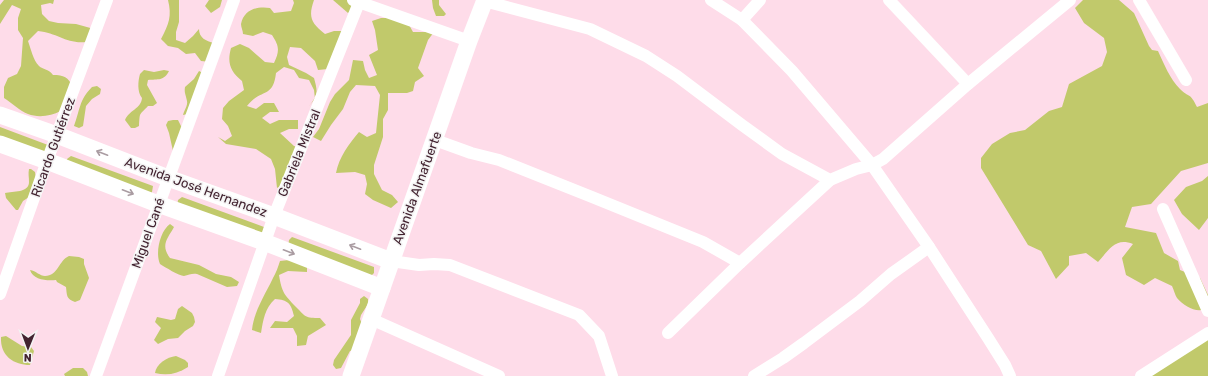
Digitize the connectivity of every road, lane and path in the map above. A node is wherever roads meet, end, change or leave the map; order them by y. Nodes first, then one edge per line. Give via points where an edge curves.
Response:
1 (107, 0) edge
2 (234, 0) edge
3 (711, 0) edge
4 (760, 0) edge
5 (889, 0) edge
6 (1070, 0) edge
7 (1139, 0) edge
8 (357, 1) edge
9 (485, 1) edge
10 (742, 20) junction
11 (469, 41) junction
12 (1186, 80) dead end
13 (968, 84) junction
14 (0, 116) edge
15 (57, 135) junction
16 (435, 140) junction
17 (0, 144) edge
18 (48, 161) junction
19 (872, 164) junction
20 (168, 178) junction
21 (830, 180) junction
22 (158, 204) junction
23 (1163, 209) dead end
24 (274, 216) junction
25 (264, 242) junction
26 (930, 247) junction
27 (391, 261) junction
28 (740, 263) junction
29 (382, 288) junction
30 (0, 294) edge
31 (1208, 311) edge
32 (371, 319) junction
33 (668, 333) dead end
34 (1208, 333) edge
35 (96, 376) edge
36 (218, 376) edge
37 (351, 376) edge
38 (498, 376) edge
39 (612, 376) edge
40 (754, 376) edge
41 (1010, 376) edge
42 (1141, 376) edge

1 - 15 street, Ricardo Gutiérrez
2 - 20 street, Miguel Cané
3 - 10 street
4 - 10 street
5 - 13 street
6 - 13 street
7 - 12 street
8 - 11 street
8 - 24 street, Gabriela Mistral
9 - 11 street, Avenida Almafuerte
9 - 21 street via 590,29 640,53 678,76 782,154
10 - 19 street via 792,71
11 - 16 street, Avenida Almafuerte
13 - 19 street via 883,159
14 - 15 street, Avenida José Hernandez
15 - 18 street, Ricardo Gutiérrez
20 -> 15 street, Avenida José Hernandez
16 - 27 street, Avenida Almafuerte
16 - 28 street via 499,160 592,197 703,242
17 - 18 street
18 -> 22 street
18 - 30 street, Ricardo Gutiérrez
19 - 21 street
19 - 26 street
20 - 22 street, Miguel Cané
20 - 24 street, Avenida José Hernandez
21 - 28 street
22 - 25 street
22 - 35 street, Miguel Cané
23 - 31 street
24 - 25 street, Gabriela Mistral
27 -> 24 street, Avenida José Hernandez
25 -> 29 street
25 - 36 street, Gabriela Mistral
26 - 40 street via 891,274 804,343
26 - 41 street via 1006,365
27 - 29 street, Avenida Almafuerte
27 - 39 street via 419,265 450,265 579,315 599,336
28 - 33 street
29 - 32 street, Avenida Almafuerte
32 - 37 street, Avenida Almafuerte
32 - 38 street
34 - 42 street

